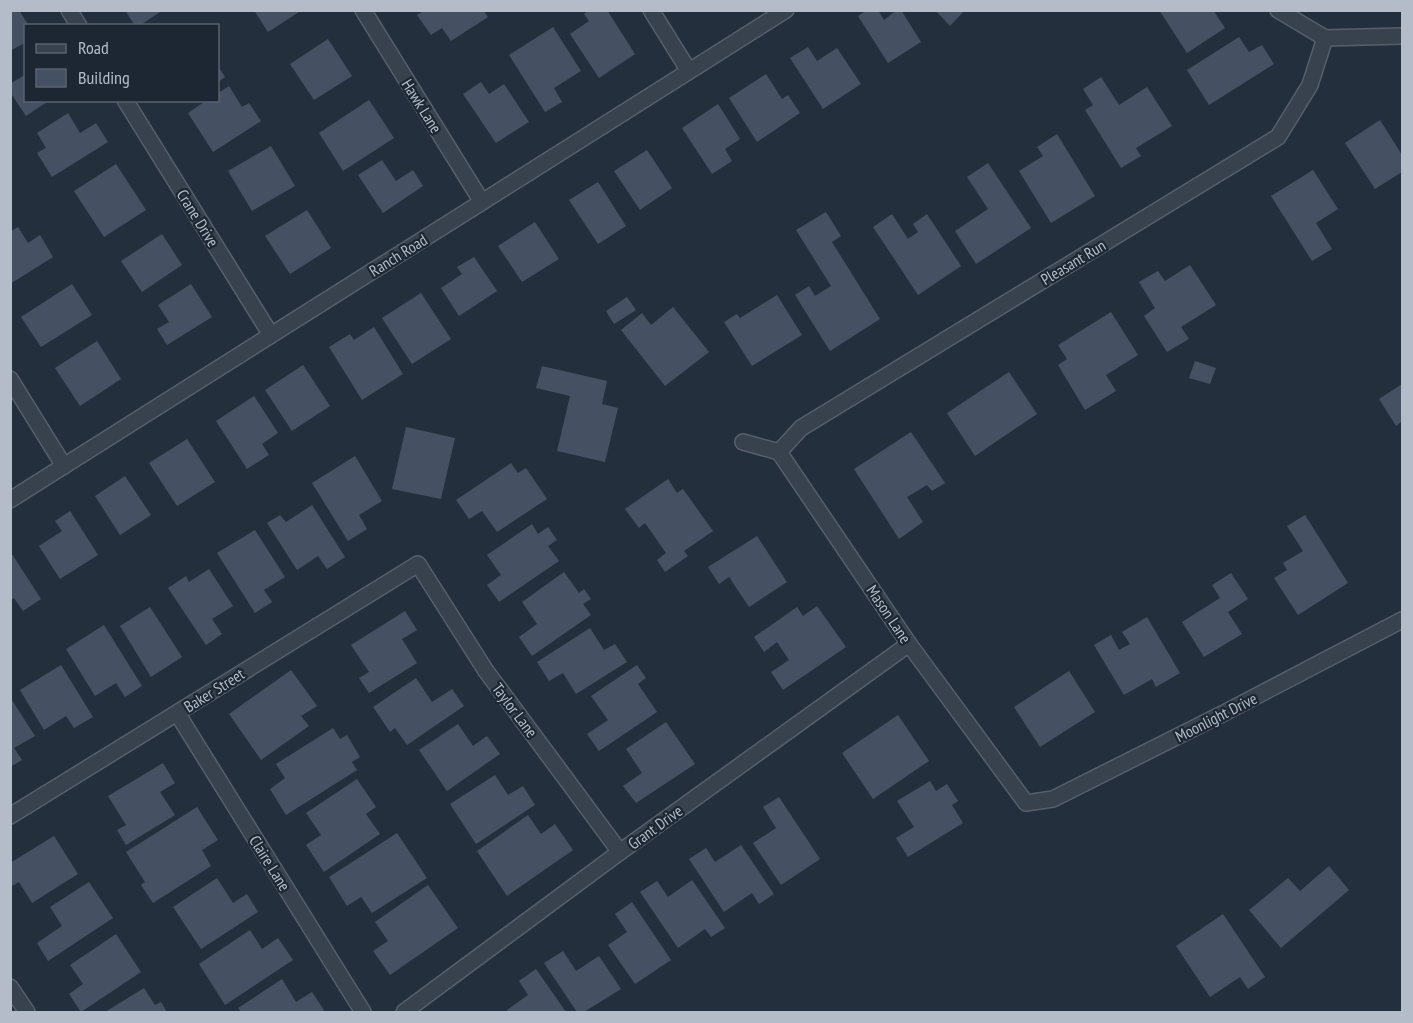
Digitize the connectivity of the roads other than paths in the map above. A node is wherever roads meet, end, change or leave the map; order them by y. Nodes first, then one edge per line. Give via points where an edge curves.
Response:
1 (69, 10) edge
2 (363, 10) edge
3 (651, 10) edge
4 (786, 10) edge
5 (1278, 10) edge
6 (77, 24) edge
7 (1402, 36) edge
8 (1325, 38) junction
9 (689, 72) junction
10 (126, 102) edge
11 (482, 202) junction
12 (271, 335) junction
13 (10, 379) edge
14 (743, 442) dead end
15 (778, 452) junction
16 (64, 466) junction
17 (10, 500) edge
18 (418, 564) joint
19 (1402, 620) edge
20 (909, 644) junction
21 (177, 713) junction
22 (1026, 803) joint
23 (10, 816) edge
24 (620, 852) junction
25 (10, 987) edge
26 (27, 1012) edge
27 (363, 1012) edge
28 (404, 1012) edge

1 - 6 street
2 - 11 street, Hawk Lane
3 - 9 street
4 - 9 street, Ranch Road
5 - 8 street
7 - 8 street
8 - 15 street, Pleasant Run via 1310,85 1278,137 801,428
9 - 11 street, Ranch Road
10 - 12 street, Crane Drive
11 - 12 street, Ranch Road
12 - 16 street, Ranch Road
13 - 16 street
14 - 15 street
15 - 20 street, Mason Lane
16 - 17 street, Ranch Road
18 - 21 street, Baker Street
18 - 24 street, Taylor Lane via 486,671
19 - 22 street, Moonlight Drive via 1053,799
20 - 22 street, Mason Lane
20 - 24 street, Grant Drive
21 - 23 street, Baker Street
21 - 27 street, Claire Lane
24 - 28 street, Grant Drive
25 - 26 street

